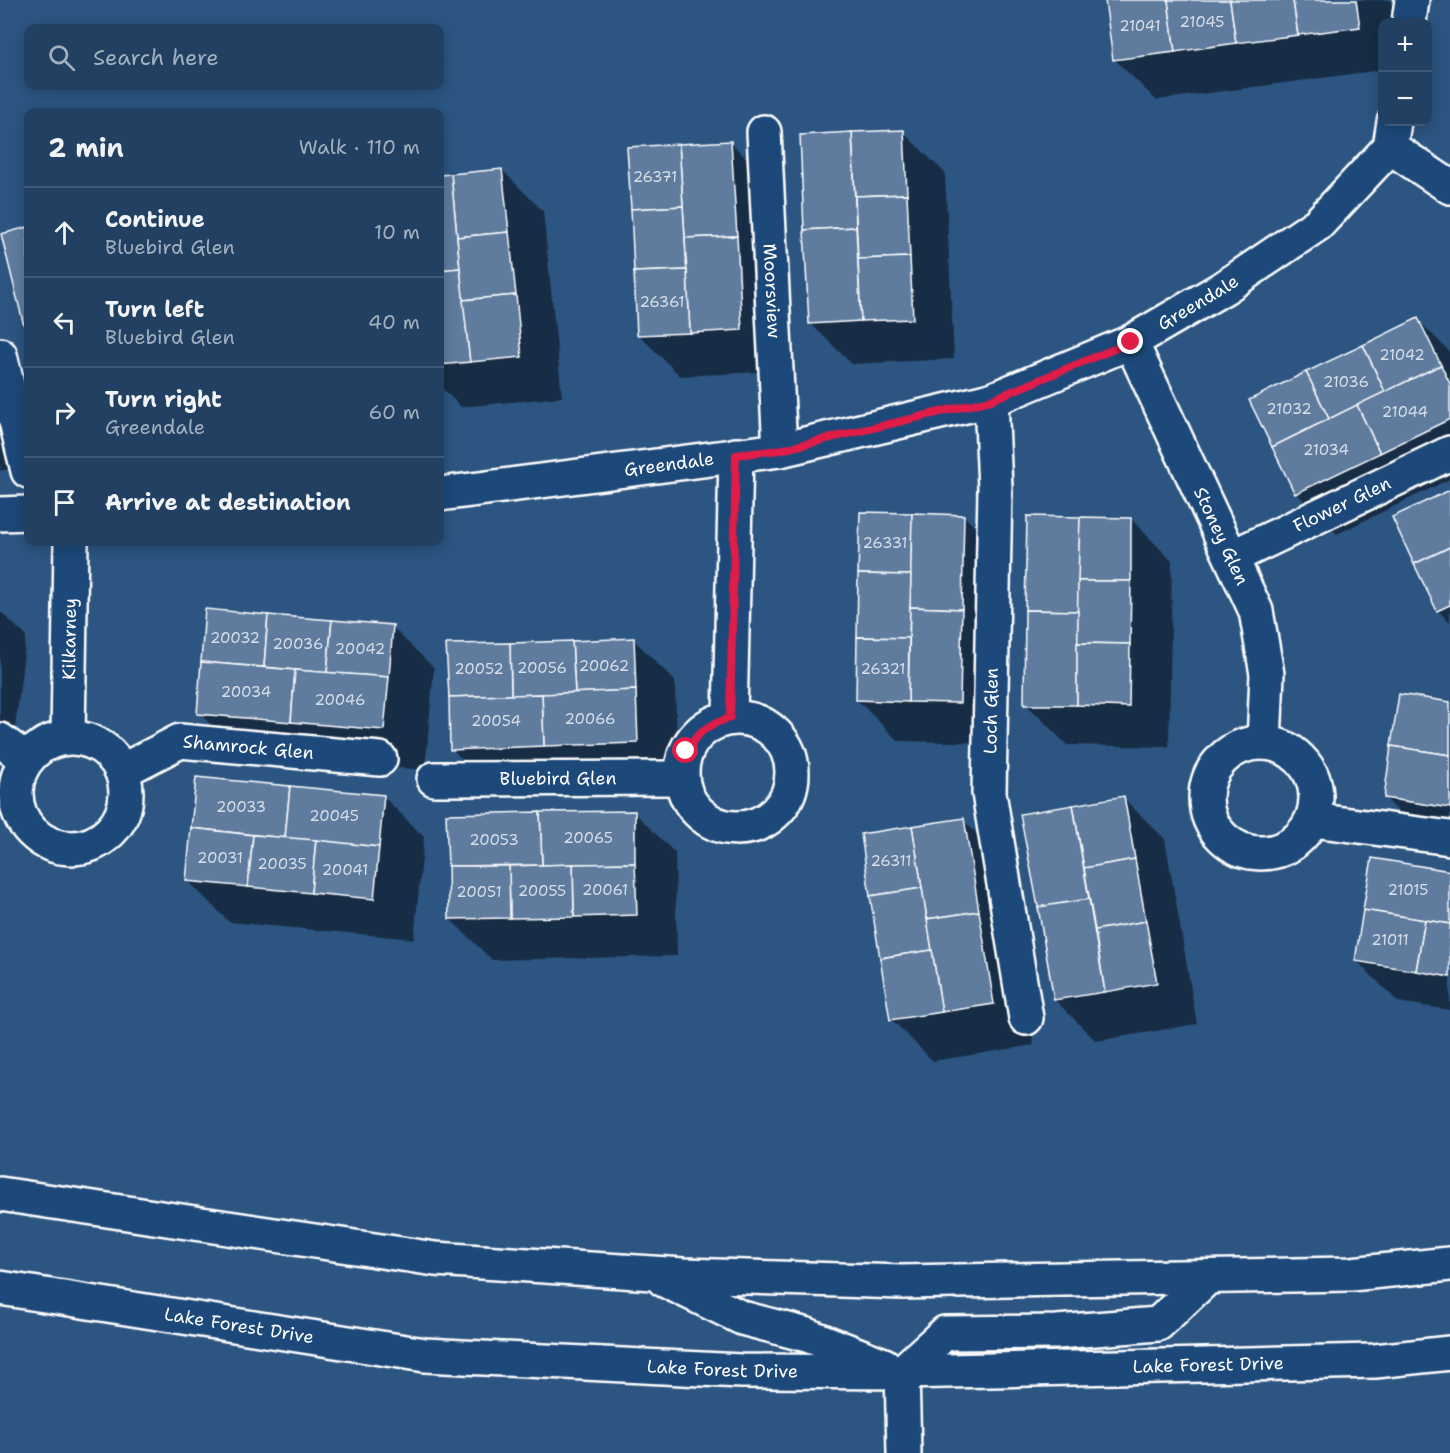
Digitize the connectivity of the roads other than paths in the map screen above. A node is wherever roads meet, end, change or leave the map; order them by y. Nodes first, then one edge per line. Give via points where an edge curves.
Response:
1 (1412, 0) edge
2 (1410, 18) edge
3 (764, 132) dead end
4 (1392, 134) edge
5 (1450, 187) edge
6 (1131, 342) junction
7 (0, 355) edge
8 (991, 400) junction
9 (780, 450) junction
10 (1450, 453) edge
11 (24, 454) edge
12 (736, 455) junction
13 (444, 493) edge
14 (24, 513) edge
15 (0, 514) edge
16 (71, 546) edge
17 (1233, 557) junction
18 (730, 718) junction
19 (68, 738) junction
20 (0, 740) edge
21 (1264, 743) junction
22 (26, 759) junction
23 (380, 759) dead end
24 (122, 771) junction
25 (681, 778) junction
26 (434, 779) dead end
27 (1313, 820) junction
28 (1450, 838) edge
29 (1026, 1018) dead end
30 (0, 1194) edge
31 (1450, 1264) edge
32 (648, 1273) junction
33 (1208, 1277) junction
34 (0, 1288) edge
35 (1450, 1353) edge
36 (902, 1372) junction
37 (904, 1453) edge

1 - 2 street
3 - 9 street, Moorsview
4 - 5 street
4 - 6 street, Greendale via 1318,224 1225,287
6 - 8 street, Greendale
6 - 17 street, Stoney Glen
7 - 11 street
8 - 9 street, Greendale
8 - 29 street, Loch Glen via 995,488 989,793
9 - 12 street, Greendale
10 - 17 street, Flower Glen
12 - 13 street, Greendale
12 - 18 street
14 - 15 street
16 - 19 street, Kilkarney
17 - 21 street, Stoney Glen via 1256,611 1268,674
18 - 25 street via 712,723 696,735 686,751
18 - 25 street via 750,719 767,726 782,739 793,776 789,795 779,811 754,826 725,827 708,820 693,807
19 - 22 street via 41,746
19 - 24 street via 96,744 112,755
20 - 22 street
21 - 27 street via 1291,751 1305,765 1314,782 1317,801
21 - 27 street via 1236,748 1220,760 1210,776 1206,795 1208,815 1217,832 1231,845 1268,854 1287,848
22 - 24 street via 15,795 19,814 37,837 64,848 83,848 115,827 124,810
23 - 24 street, Shamrock Glen via 180,741
25 - 26 street, Bluebird Glen
27 - 28 street
30 - 32 street via 435,1259
31 - 33 street via 1351,1274
32 - 33 street via 901,1282
32 - 36 street via 742,1318 807,1335
33 - 36 street via 1158,1324 1057,1332 945,1333
34 - 36 street, Lake Forest Drive via 425,1355 741,1371
35 - 36 street, Lake Forest Drive via 1375,1361
36 - 37 street

